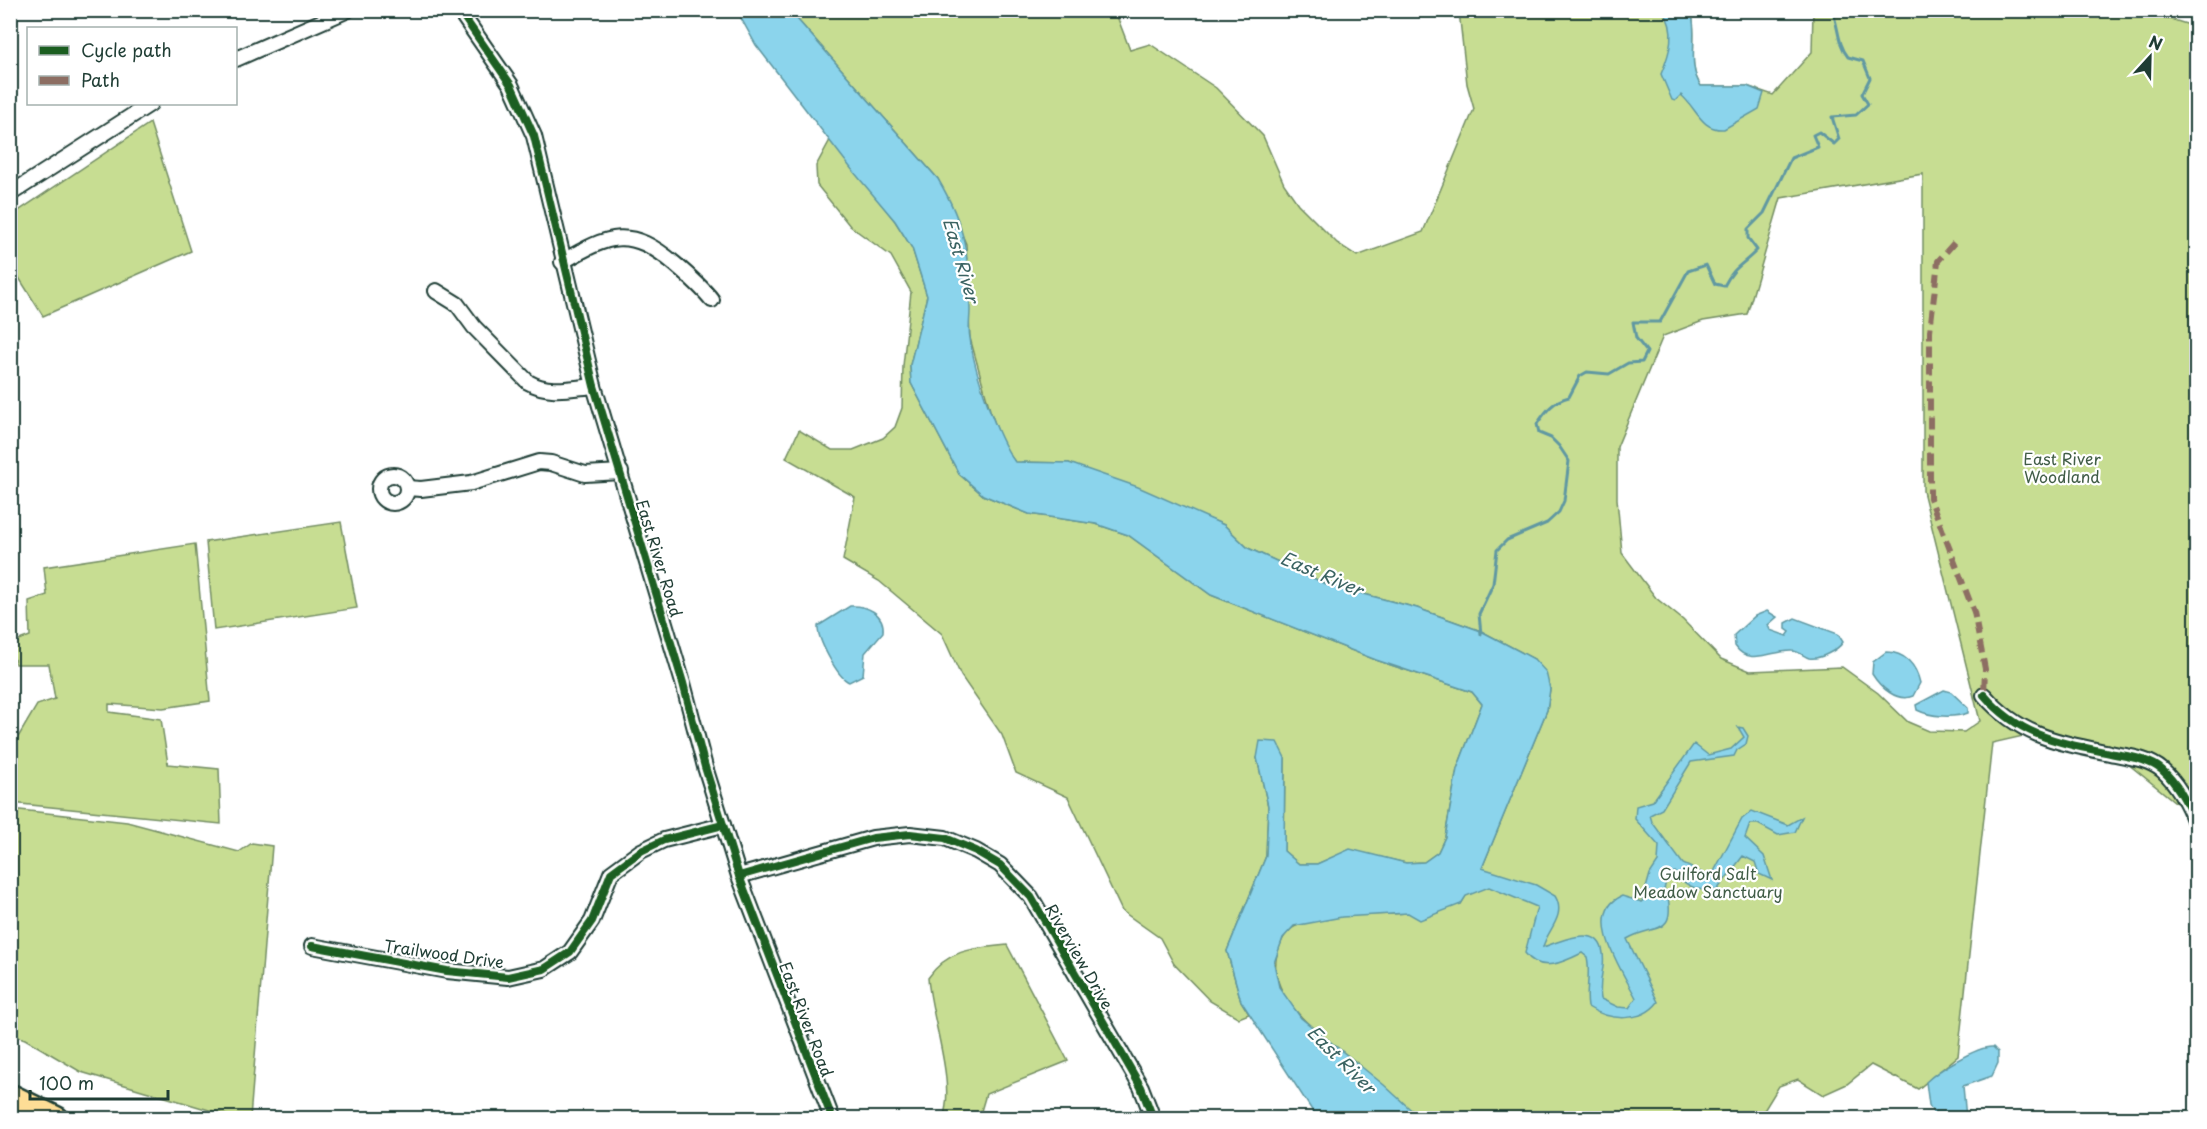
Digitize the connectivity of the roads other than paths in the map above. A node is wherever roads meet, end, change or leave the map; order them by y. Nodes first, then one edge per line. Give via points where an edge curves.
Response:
1 (348, 10) edge
2 (459, 10) edge
3 (237, 59) edge
4 (148, 105) edge
5 (10, 194) edge
6 (562, 262) junction
7 (436, 291) dead end
8 (712, 300) dead end
9 (594, 386) junction
10 (621, 472) junction
11 (407, 488) dead end
12 (1984, 695) dead end
13 (723, 825) junction
14 (2196, 825) edge
15 (739, 876) junction
16 (312, 946) dead end
17 (10, 1095) edge
18 (57, 1119) edge
19 (832, 1119) edge
20 (1153, 1119) edge

1 - 3 street
2 - 6 street, East River Road via 524,109 534,136
4 - 5 street
6 - 8 street via 593,244 613,238 640,240 656,248
6 - 9 street, East River Road
7 - 9 street via 457,304 528,382 554,390
9 - 10 street, East River Road
10 - 11 street via 585,474 539,462 471,483
10 - 13 street, East River Road
12 - 14 street via 2010,719 2040,737 2140,759 2161,770 2177,788
13 - 15 street, East River Road
13 - 16 street, Trailwood Drive via 664,840 611,873 592,921 576,944 544,969 508,977 447,971
15 - 19 street, East River Road
15 - 20 street, Riverview Drive via 873,838 910,834 945,838 1000,865 1031,897 1141,1087
17 - 18 highway

